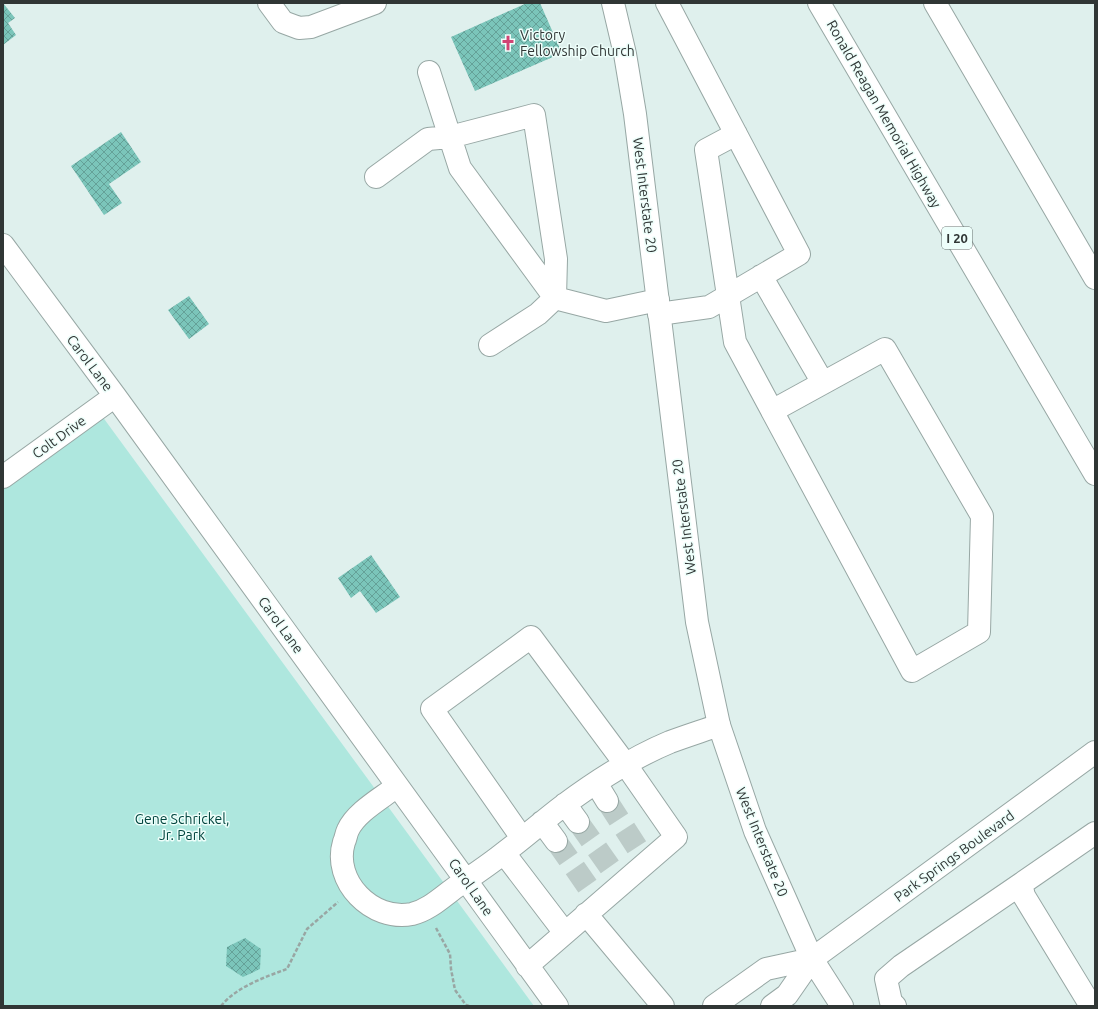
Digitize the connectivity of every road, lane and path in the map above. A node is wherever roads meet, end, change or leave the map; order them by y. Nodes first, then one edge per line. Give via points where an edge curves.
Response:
1 (269, 3) edge
2 (375, 3) edge
3 (613, 3) edge
4 (667, 3) edge
5 (819, 3) edge
6 (935, 3) edge
7 (429, 72) dead end
8 (736, 134) junction
9 (450, 137) junction
10 (376, 177) dead end
11 (3, 245) edge
12 (761, 276) junction
13 (1095, 278) edge
14 (728, 296) junction
15 (555, 298) junction
16 (659, 307) junction
17 (490, 345) dead end
18 (823, 383) junction
19 (115, 396) junction
20 (772, 411) junction
21 (1095, 474) edge
22 (3, 477) edge
23 (718, 725) junction
24 (1095, 752) edge
25 (626, 765) junction
26 (596, 783) junction
27 (397, 786) junction
28 (607, 801) tunnel mouth
29 (565, 804) junction
30 (542, 822) junction
31 (578, 822) tunnel mouth
32 (1095, 833) edge
33 (522, 838) junction
34 (556, 841) tunnel mouth
35 (504, 853) junction
36 (466, 880) junction
37 (1020, 884) junction
38 (353, 889) junction
39 (591, 901) junction
40 (424, 909) junction
41 (565, 933) junction
42 (812, 959) junction
43 (528, 966) junction
44 (221, 1006) edge
45 (469, 1006) edge
46 (557, 1006) edge
47 (663, 1006) edge
48 (714, 1006) edge
49 (772, 1006) edge
50 (842, 1006) edge
51 (895, 1006) edge
52 (1091, 1006) edge

1 - 2 main road via 283,22 299,28 311,27
3 - 16 main road, West Interstate 20 via 635,114
4 - 8 main road
5 - 21 main road, Ronald Reagan Memorial Highway / I 20
6 - 13 main road
7 - 9 main road
8 - 12 main road via 799,254
8 - 14 main road via 706,150
9 - 10 main road via 428,139
9 - 15 main road via 460,168
9 - 15 main road via 534,116 556,259
11 - 19 main road, Carol Lane
12 - 14 main road
12 - 18 main road
14 - 16 main road via 709,307
14 - 20 main road via 735,342
15 - 16 main road via 606,311
15 - 17 main road via 538,314
16 - 23 main road, West Interstate 20 via 697,622
18 - 20 main road
18 - 20 main road via 885,349 982,516 979,632 912,671
19 - 22 main road, Colt Drive
19 - 27 main road, Carol Lane
23 - 25 main road via 669,743
23 - 42 main road, West Interstate 20 via 755,831
24 - 42 main road, Park Springs Boulevard
25 - 26 main road
25 - 33 main road via 531,637 432,709
25 - 39 main road via 676,837 642,856
26 - 28 main road
26 - 29 main road
27 - 36 main road, Carol Lane
27 - 38 main road via 360,814 348,829 343,847 343,865
29 - 30 main road
29 - 31 main road
30 - 33 main road
30 - 34 main road
32 - 37 main road
33 - 35 main road
35 - 36 main road
35 - 41 main road
36 - 40 main road
36 - 43 main road, Carol Lane
37 - 51 main road via 886,979 891,1002
37 - 52 main road via 1024,896
38 - 40 main road via 375,909 393,914 412,914
38 - 44 path via 307,929 287,969 252,983
39 - 41 main road
39 - 47 main road
40 - 45 path via 450,954 455,990
41 - 43 main road
42 - 48 main road, Park Springs Boulevard via 766,969
42 - 49 main road, Park Springs Boulevard via 787,995
42 - 50 main road, West Interstate 20
43 - 46 main road, Carol Lane

